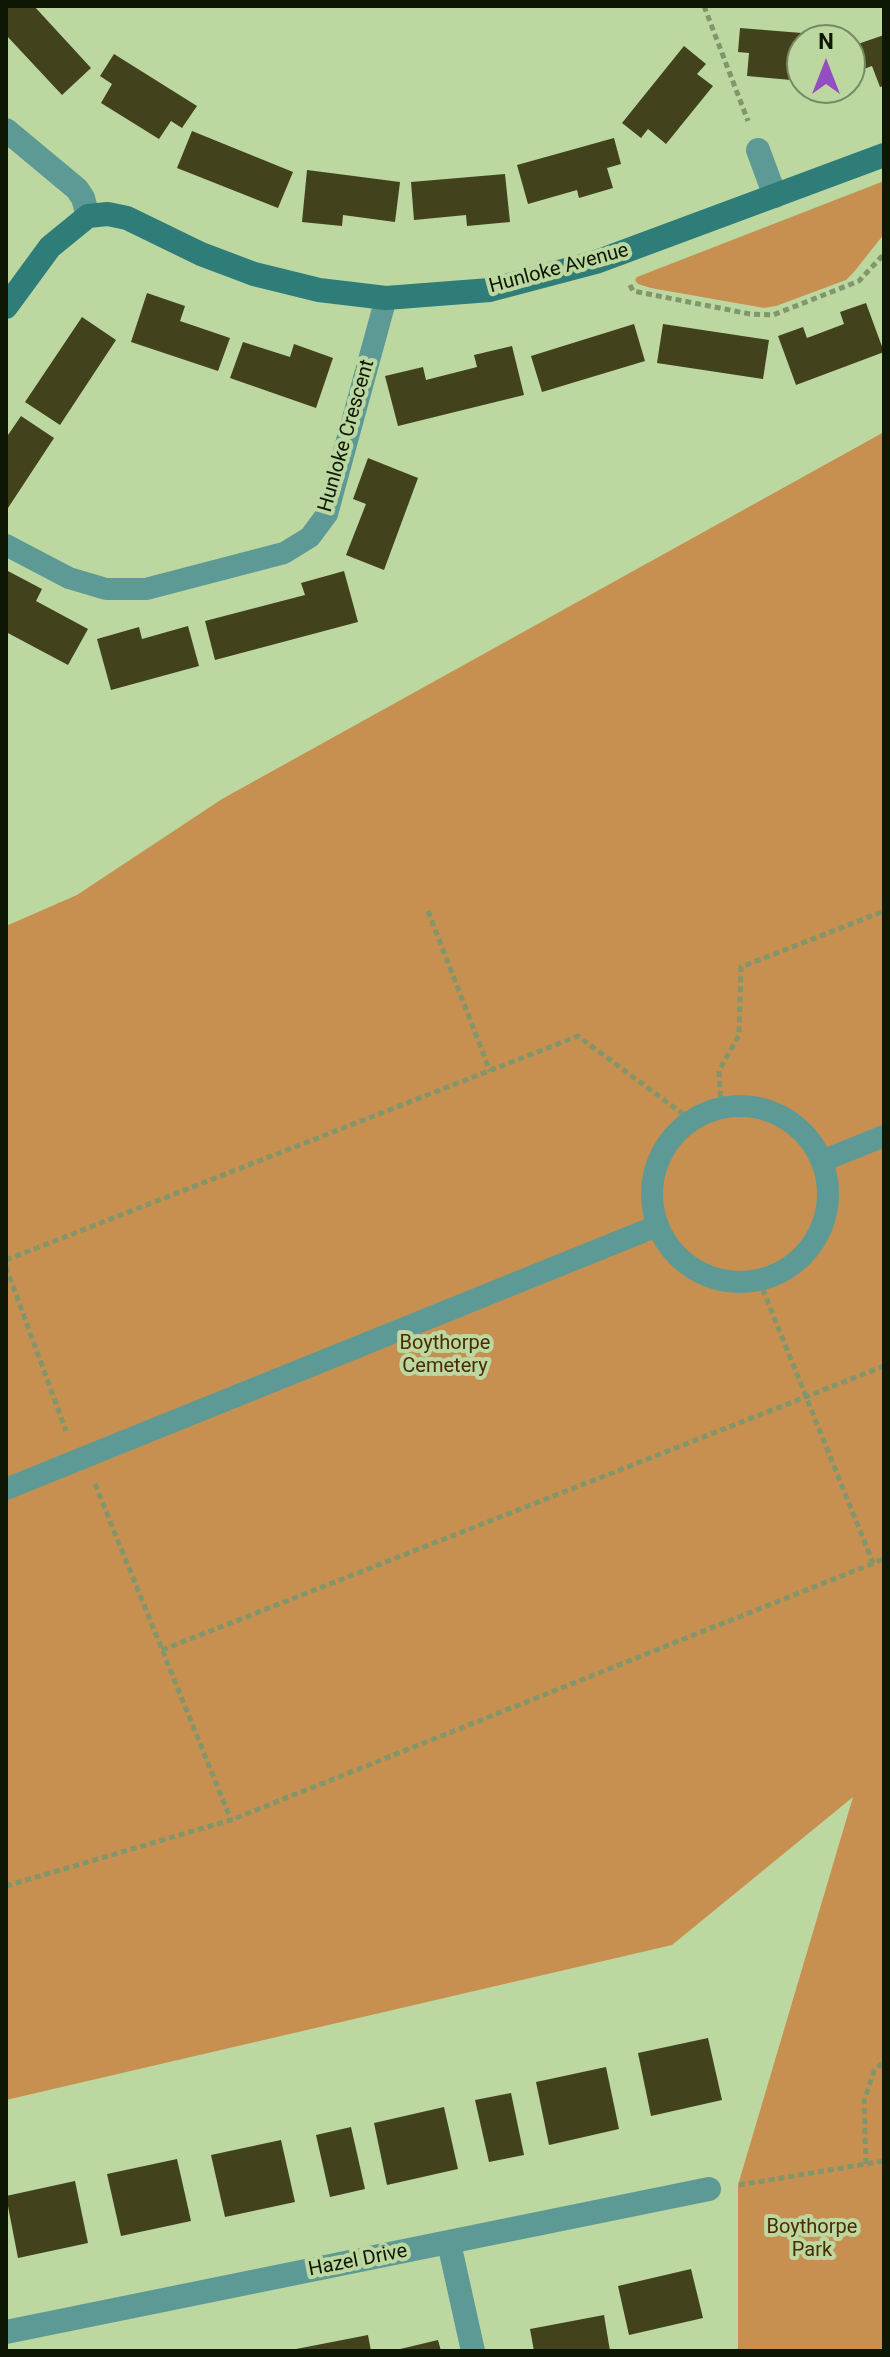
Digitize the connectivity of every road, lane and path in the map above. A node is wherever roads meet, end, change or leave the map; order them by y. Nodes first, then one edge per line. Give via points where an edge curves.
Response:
1 (704, 6) edge
2 (6, 130) edge
3 (758, 150) joint
4 (884, 155) edge
5 (775, 196) junction
6 (88, 216) junction
7 (884, 254) edge
8 (614, 256) junction
9 (386, 298) junction
10 (6, 307) edge
11 (6, 545) edge
12 (428, 911) dead end
13 (884, 911) edge
14 (490, 1071) junction
15 (721, 1107) junction
16 (691, 1120) junction
17 (884, 1136) edge
18 (822, 1161) junction
19 (657, 1226) junction
20 (6, 1260) edge
21 (6, 1267) edge
22 (759, 1280) junction
23 (884, 1366) edge
24 (806, 1397) junction
25 (81, 1459) junction
26 (6, 1489) edge
27 (884, 1559) edge
28 (873, 1563) junction
29 (162, 1650) junction
30 (231, 1820) junction
31 (6, 1886) edge
32 (884, 2061) edge
33 (884, 2161) edge
34 (866, 2164) junction
35 (709, 2189) joint
36 (449, 2243) junction
37 (6, 2332) edge
38 (473, 2351) edge

1 - 3 path
2 - 6 street via 77,189
3 - 5 street
4 - 5 street, Hunloke Avenue
5 - 8 street, Hunloke Avenue
6 - 9 street, Hunloke Avenue via 127,218 254,274 319,290
6 - 10 street via 50,247
7 - 8 path via 859,281 773,315 633,291
8 - 9 street, Hunloke Avenue via 490,290
9 - 11 lane, Hunloke Crescent via 331,502 310,537 284,553 146,589 106,589 69,578
12 - 14 path
13 - 15 path via 741,967 739,1035 719,1071
14 - 16 path via 578,1036
14 - 20 path
15 - 16 lane
15 - 18 lane via 752,1106 781,1116 806,1135
16 - 19 lane via 668,1141 655,1168 651,1199
17 - 18 lane
18 - 22 lane via 828,1190 824,1220 810,1248 787,1268
19 - 22 lane via 673,1252 697,1271 726,1281
19 - 25 lane
21 - 25 path
22 - 24 path
23 - 24 path
24 - 28 path
24 - 29 path
25 - 26 lane
25 - 29 path
27 - 28 path
28 - 30 path
29 - 30 path
30 - 31 path
32 - 34 path via 874,2071 864,2101
33 - 34 path
34 - 35 path
35 - 36 street, Hazel Drive
36 - 37 street, Hazel Drive
36 - 38 street

